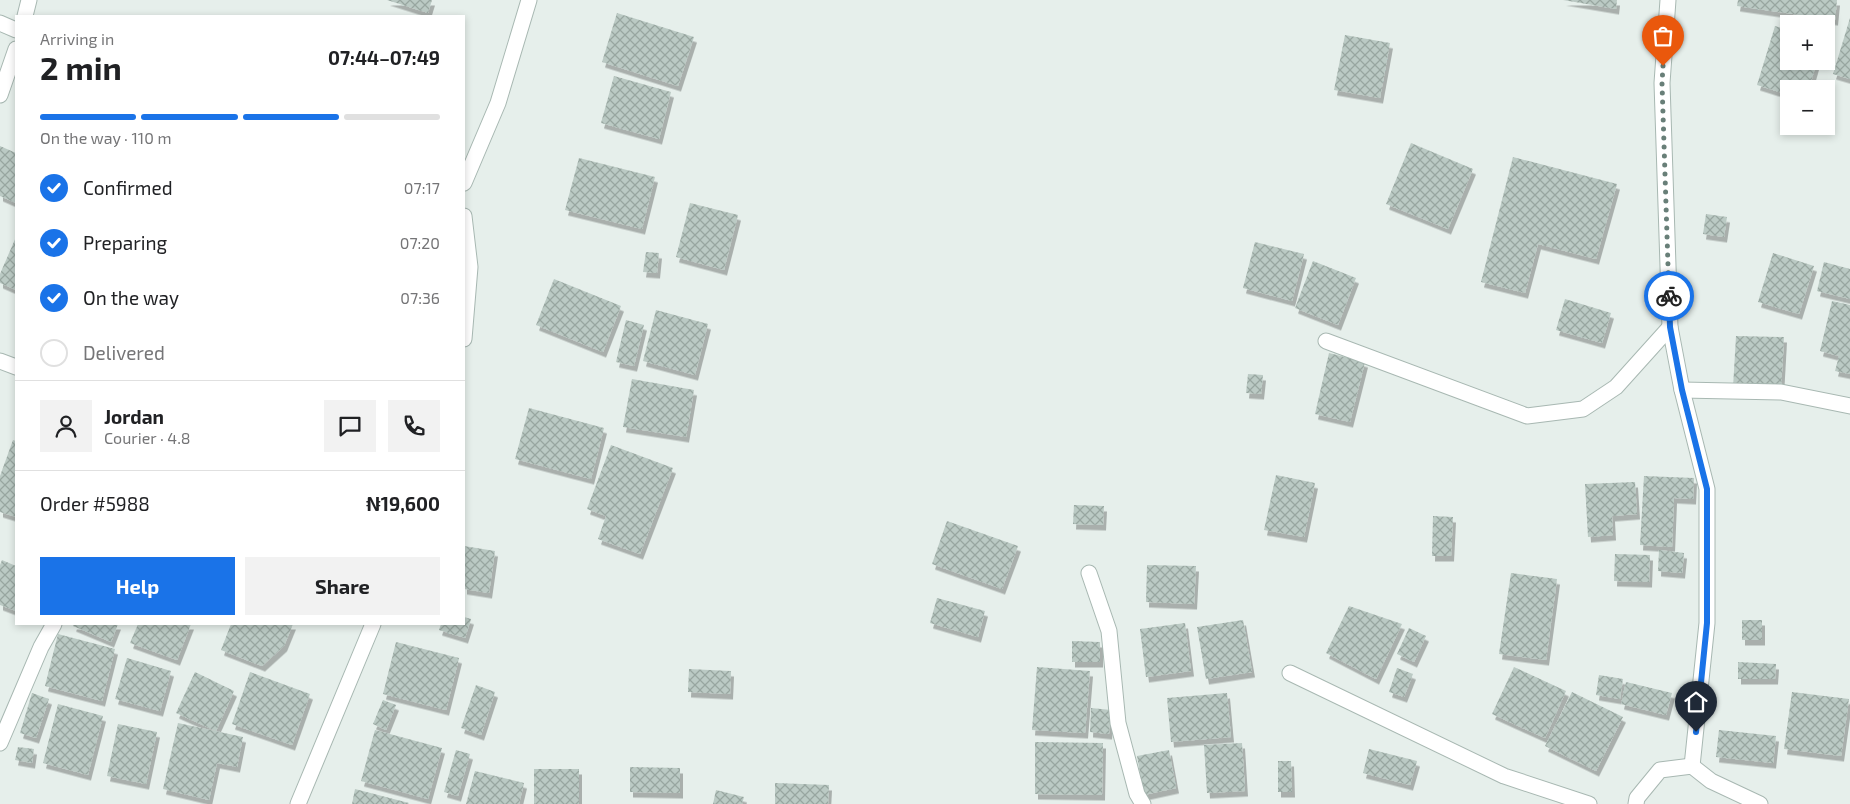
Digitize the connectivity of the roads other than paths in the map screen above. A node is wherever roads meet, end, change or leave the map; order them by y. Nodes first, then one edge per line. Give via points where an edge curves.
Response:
1 (29, 0) edge
2 (529, 0) edge
3 (1668, 0) edge
4 (25, 15) edge
5 (0, 24) edge
6 (15, 30) edge
7 (15, 52) edge
8 (0, 95) edge
9 (465, 181) edge
10 (465, 224) edge
11 (465, 327) edge
12 (1670, 327) junction
13 (1326, 341) dead end
14 (0, 361) edge
15 (15, 367) edge
16 (1682, 390) junction
17 (1850, 406) edge
18 (1089, 573) dead end
19 (53, 625) edge
20 (373, 625) edge
21 (1290, 673) dead end
22 (0, 743) edge
23 (1692, 766) junction
24 (298, 804) edge
25 (1143, 804) edge
26 (1589, 804) edge
27 (1636, 804) edge
28 (1760, 804) edge

1 - 4 street
2 - 9 street via 498,103
3 - 12 street via 1662,83
5 - 6 street
7 - 8 street
10 - 11 street via 470,267
12 - 13 street via 1616,387 1583,409 1527,416
12 - 16 street
14 - 15 street
16 - 17 street via 1781,392
16 - 23 street via 1707,489 1707,623
18 - 25 street via 1108,631 1118,723 1137,794
19 - 22 street
20 - 24 street
21 - 26 street via 1504,776
23 - 27 street via 1660,770 1637,798
23 - 28 street via 1711,781

